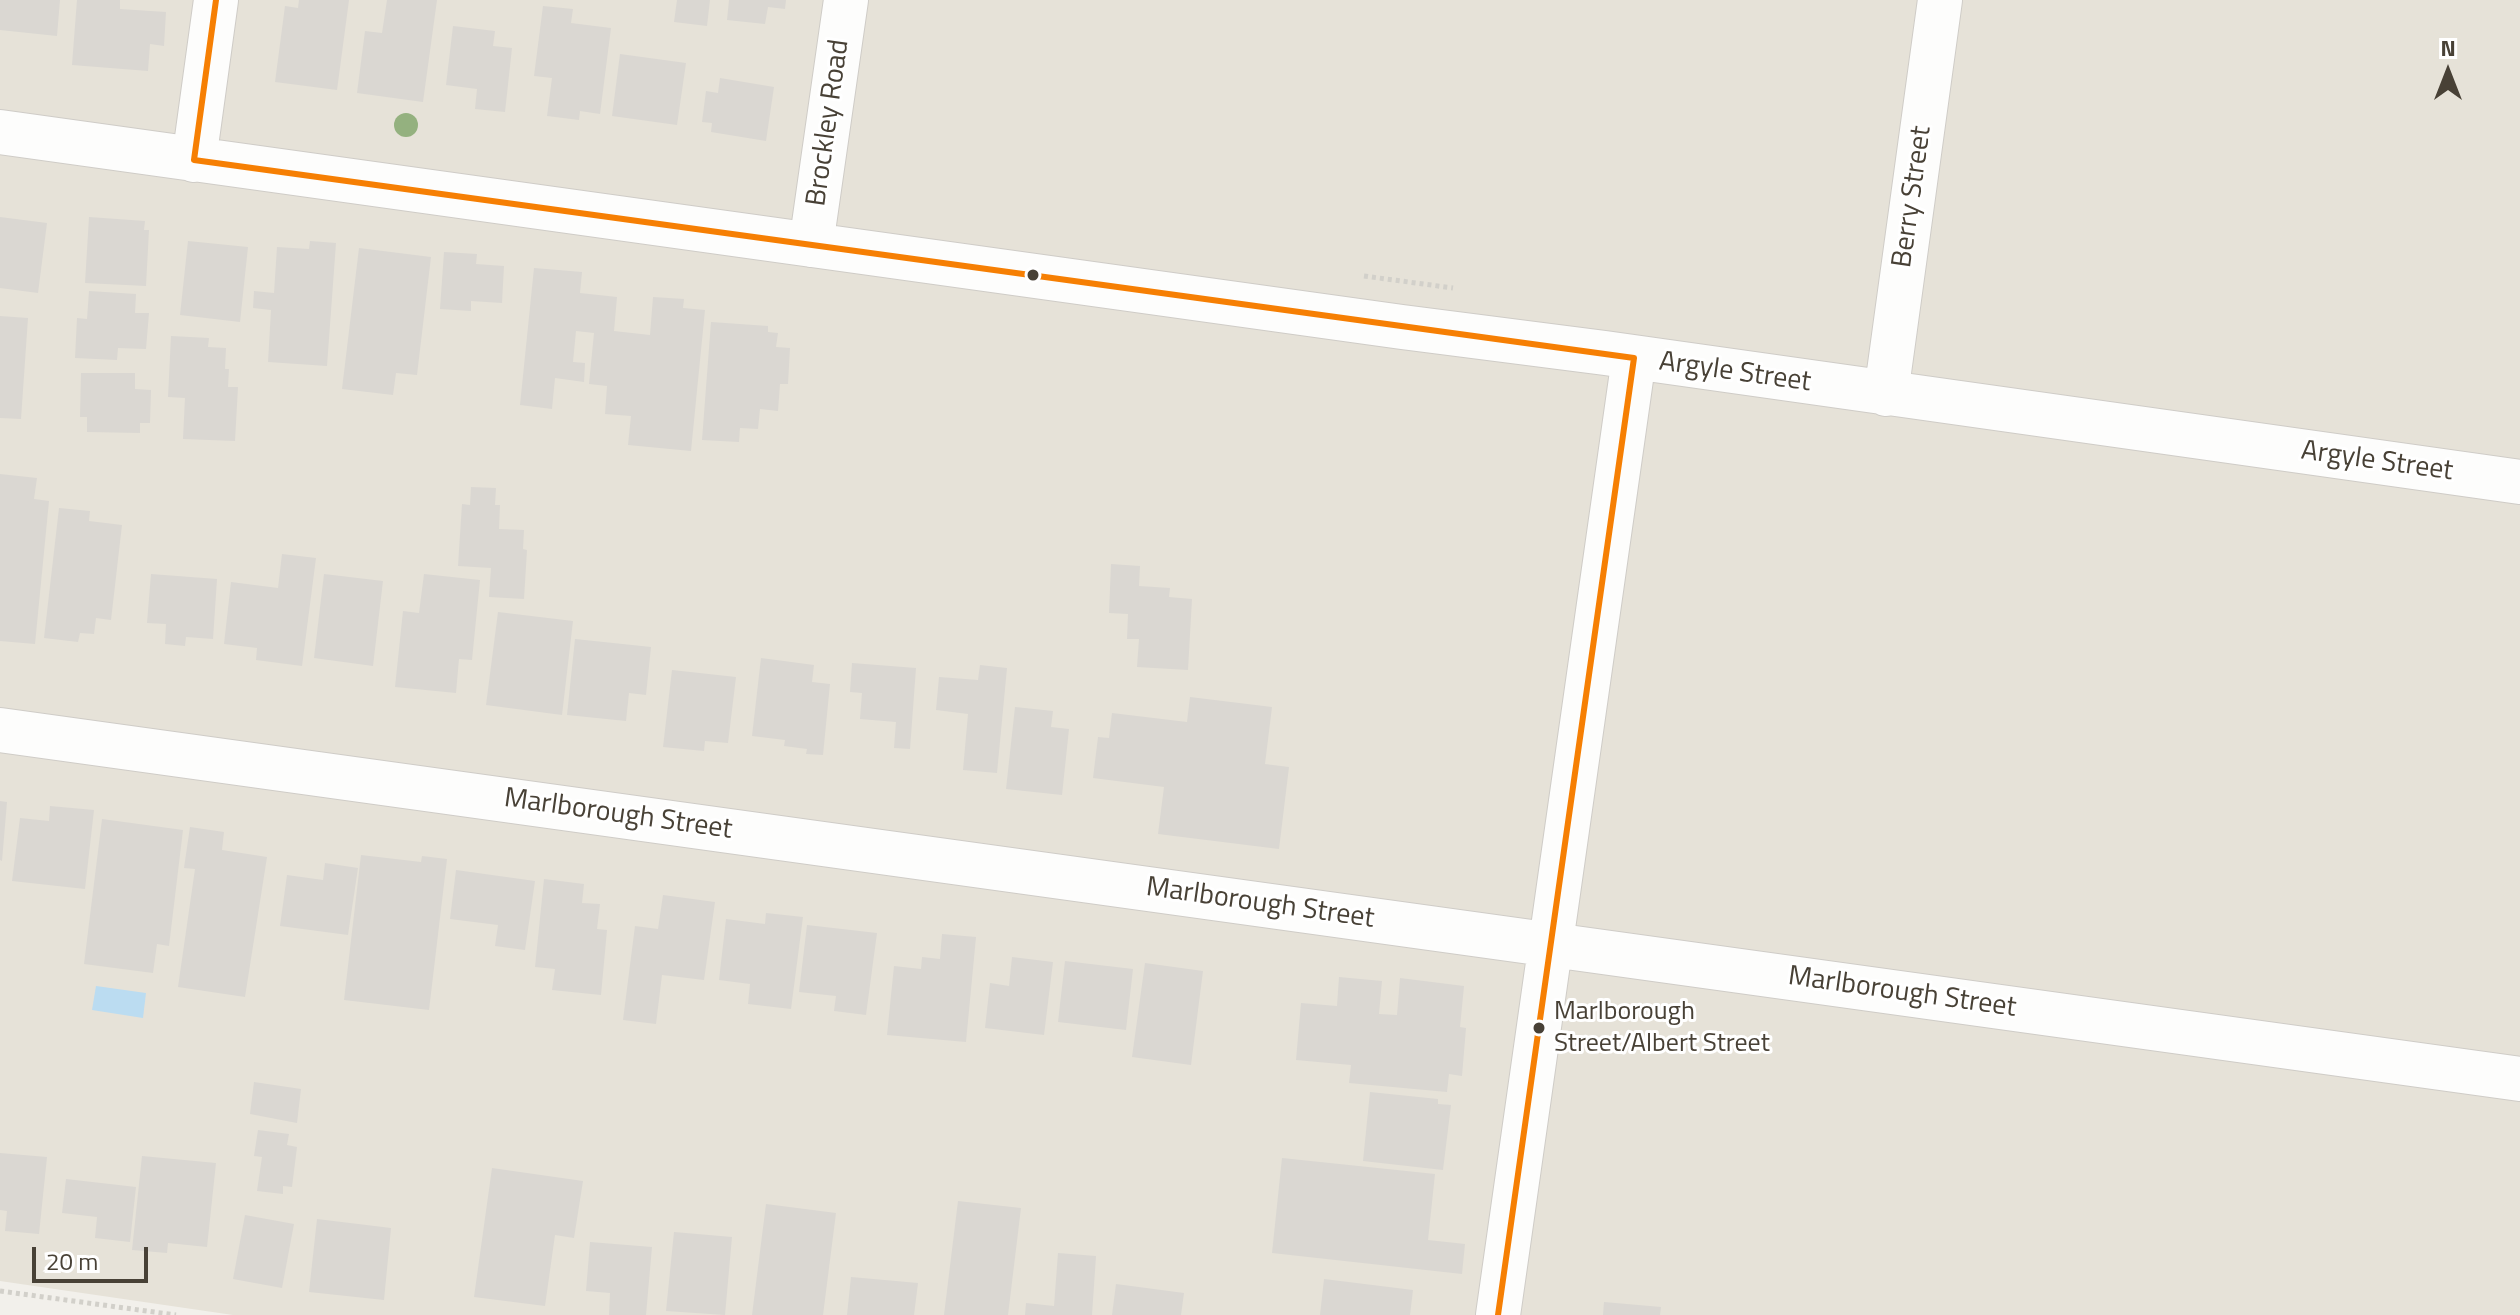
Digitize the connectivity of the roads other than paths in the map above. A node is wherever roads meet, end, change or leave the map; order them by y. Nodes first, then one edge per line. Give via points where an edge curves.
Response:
1 (216, 0) edge
2 (846, 0) edge
3 (1940, 0) edge
4 (0, 132) edge
5 (194, 160) junction
6 (811, 245) junction
7 (1634, 358) junction
8 (1886, 394) junction
9 (2520, 482) edge
10 (0, 730) edge
11 (1551, 944) junction
12 (2520, 1079) edge
13 (1498, 1315) edge

1 - 5 street
2 - 6 street, Brockley Road
3 - 8 street, Berry Street
4 - 5 street, Argyle Street
5 - 6 street, Argyle Street
6 - 7 street, Argyle Street
7 - 8 street, Argyle Street
7 - 11 street
8 - 9 street, Argyle Street
10 - 11 street, Marlborough Street
11 - 12 street, Marlborough Street
11 - 13 street

